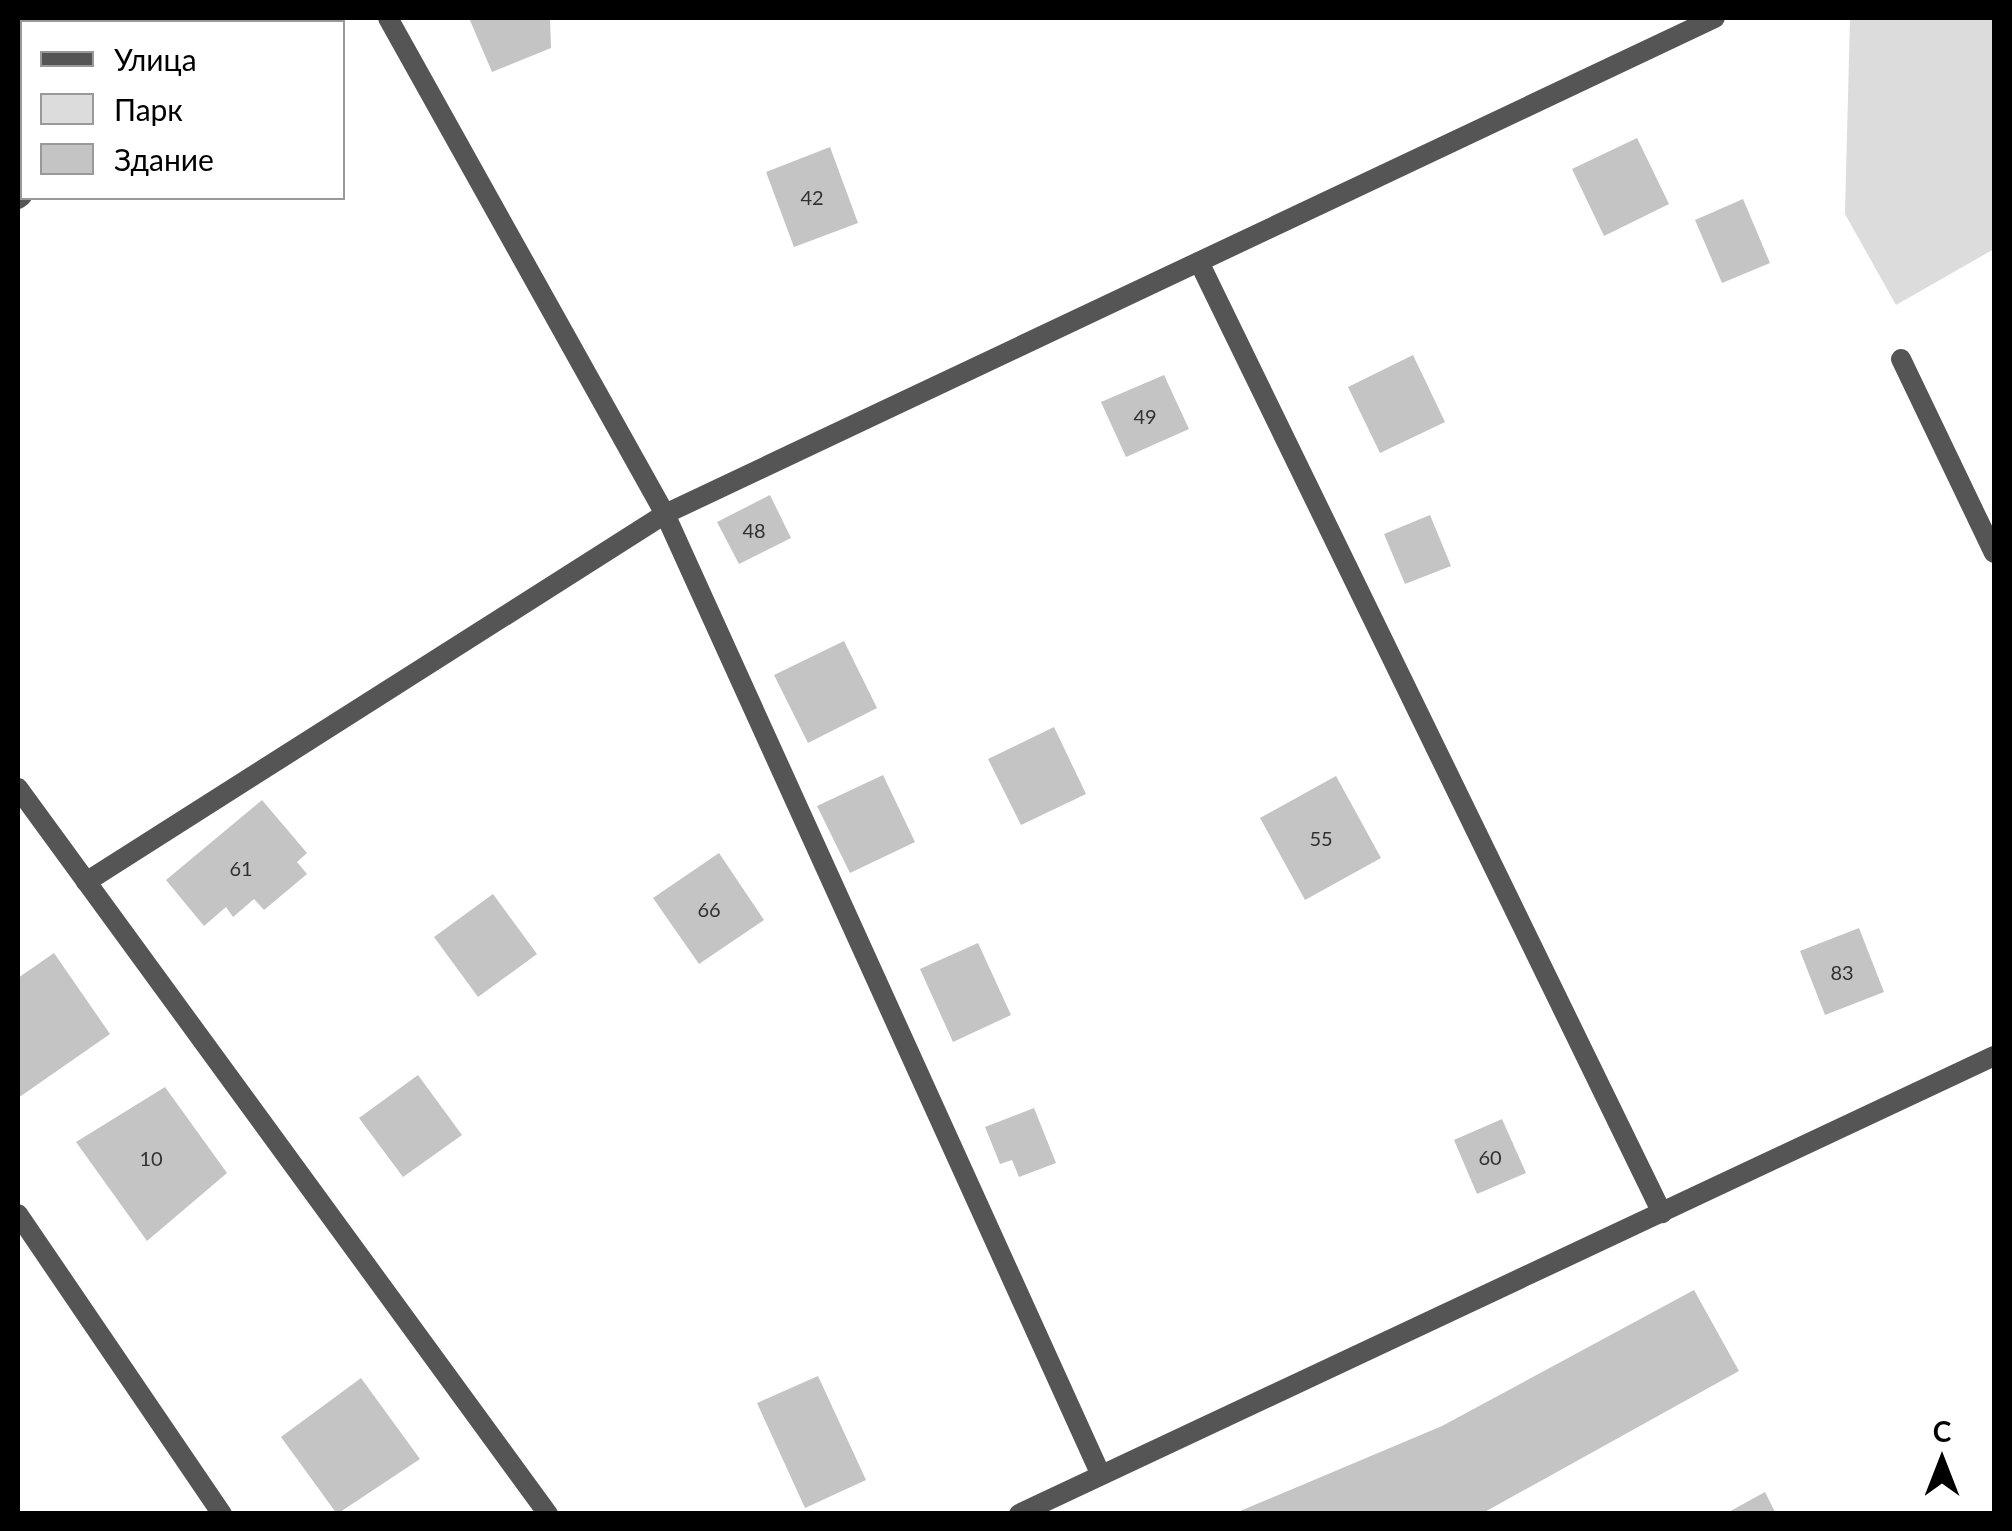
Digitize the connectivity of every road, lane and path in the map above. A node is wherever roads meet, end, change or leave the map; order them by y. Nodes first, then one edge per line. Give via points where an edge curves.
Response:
1 (388, 18) edge
2 (1715, 18) edge
3 (1199, 262) junction
4 (1901, 360) dead end
5 (666, 514) junction
6 (1994, 552) edge
7 (18, 788) edge
8 (86, 882) junction
9 (1994, 1056) edge
10 (1662, 1213) junction
11 (18, 1214) edge
12 (1102, 1475) junction
13 (222, 1514) edge
14 (548, 1514) edge
15 (1019, 1514) edge

1 - 5 street
2 - 3 street
3 - 5 street
3 - 10 street
4 - 6 street
5 - 8 street
5 - 12 street
7 - 8 street
8 - 14 street
9 - 10 street
10 - 12 street
11 - 13 street
12 - 15 street

